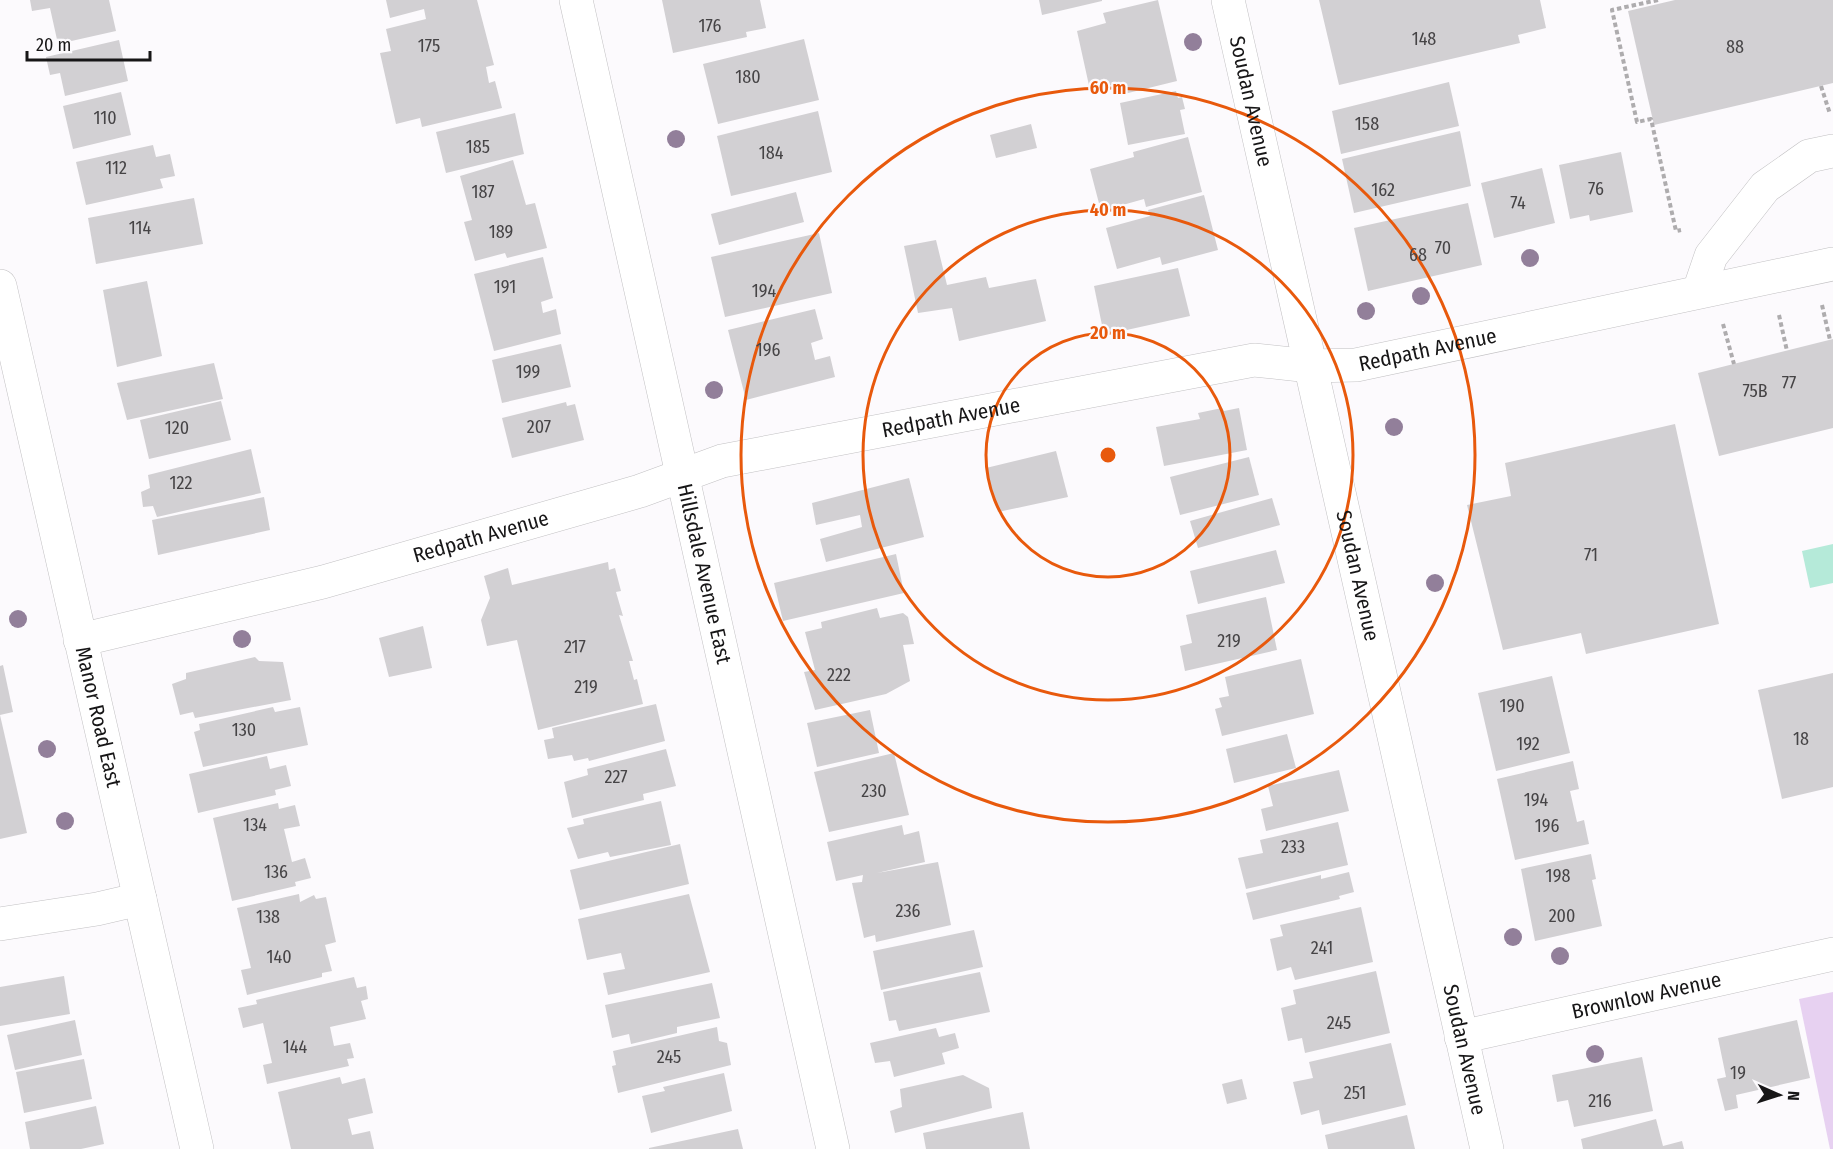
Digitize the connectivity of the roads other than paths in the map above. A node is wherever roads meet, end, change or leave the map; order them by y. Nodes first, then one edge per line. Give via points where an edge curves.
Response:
1 (576, 0) edge
2 (1228, 0) edge
3 (1833, 151) edge
4 (1833, 264) edge
5 (0, 286) edge
6 (1709, 303) junction
7 (1310, 366) junction
8 (682, 477) junction
9 (80, 640) junction
10 (140, 899) junction
11 (0, 924) edge
12 (1833, 954) edge
13 (1461, 1037) junction
14 (197, 1149) edge
15 (833, 1149) edge
16 (1487, 1149) edge

1 - 8 street, Hillsdale Avenue East
2 - 7 street, Soudan Avenue
3 - 6 street via 1809,156 1766,187 1712,256
4 - 6 street, Redpath Avenue
5 - 9 street, Manor Road East
6 - 7 street, Redpath Avenue via 1356,365
7 - 8 street, Redpath Avenue via 1254,360 722,460
7 - 13 street, Soudan Avenue
8 - 9 street, Redpath Avenue via 323,582
8 - 15 street, Hillsdale Avenue East
9 - 10 street, Manor Road East
10 - 11 street
10 - 14 street, Manor Road East
12 - 13 street, Brownlow Avenue
13 - 16 street, Soudan Avenue

